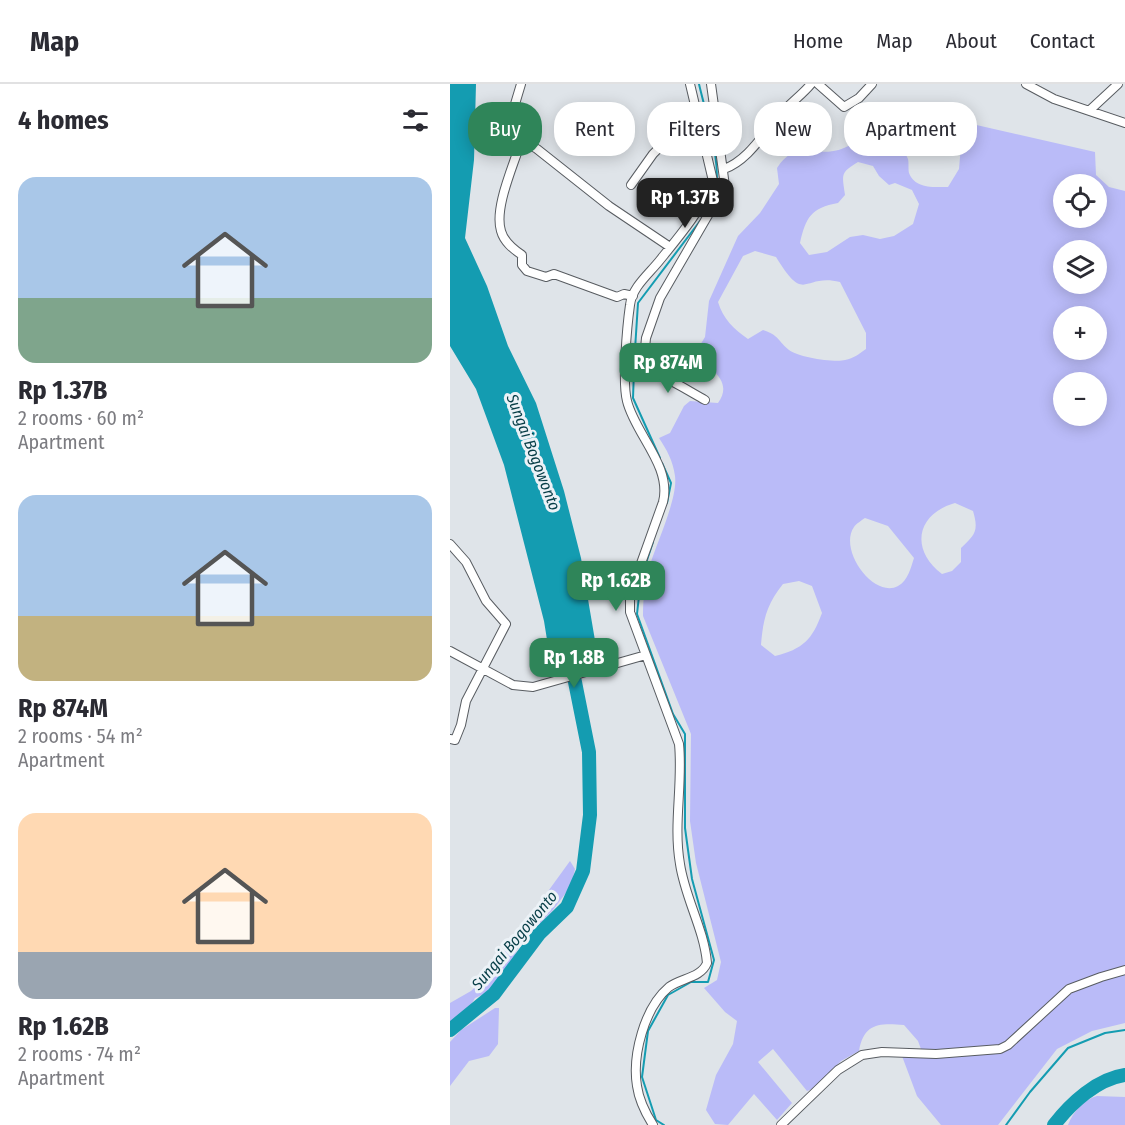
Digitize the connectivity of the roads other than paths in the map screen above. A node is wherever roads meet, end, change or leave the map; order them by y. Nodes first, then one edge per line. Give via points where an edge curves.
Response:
1 (521, 84) edge
2 (690, 84) edge
3 (711, 84) edge
4 (811, 84) edge
5 (818, 84) edge
6 (872, 84) edge
7 (1026, 84) edge
8 (1113, 85) edge
9 (516, 102) edge
10 (695, 102) edge
11 (1090, 110) junction
12 (1125, 123) edge
13 (652, 156) edge
14 (707, 156) edge
15 (724, 169) junction
16 (631, 185) dead end
17 (670, 247) junction
18 (633, 296) junction
19 (628, 366) junction
20 (642, 368) junction
21 (705, 400) dead end
22 (450, 544) edge
23 (450, 651) edge
24 (646, 656) junction
25 (482, 669) junction
26 (450, 738) edge
27 (1125, 970) edge
28 (653, 1125) edge
29 (781, 1125) edge

1 - 9 street
2 - 10 street
3 - 15 street
4 - 15 street via 738,161
5 - 6 street via 844,107
7 - 11 street via 1054,99
8 - 11 street
11 - 12 street
13 - 16 street
14 - 17 street via 713,181
15 - 20 street via 722,192 654,314
17 - 18 street
17 - 18 street via 609,206 537,149 525,142 520,144 499,218 509,246 522,255 522,265 527,271 546,277 554,274 604,294
18 - 19 street
19 - 20 street
19 - 24 street via 628,404 654,455 664,491 630,594 631,619
20 - 21 street
22 - 25 street via 466,562 486,601 506,624
23 - 25 street
24 - 25 street via 533,687 513,685
24 - 28 street via 679,744 680,867 707,963 699,973 669,987 651,1008 643,1026 636,1084
25 - 26 street via 466,701 455,740
27 - 29 street via 1069,989 1000,1049 936,1054 882,1052 853,1058

